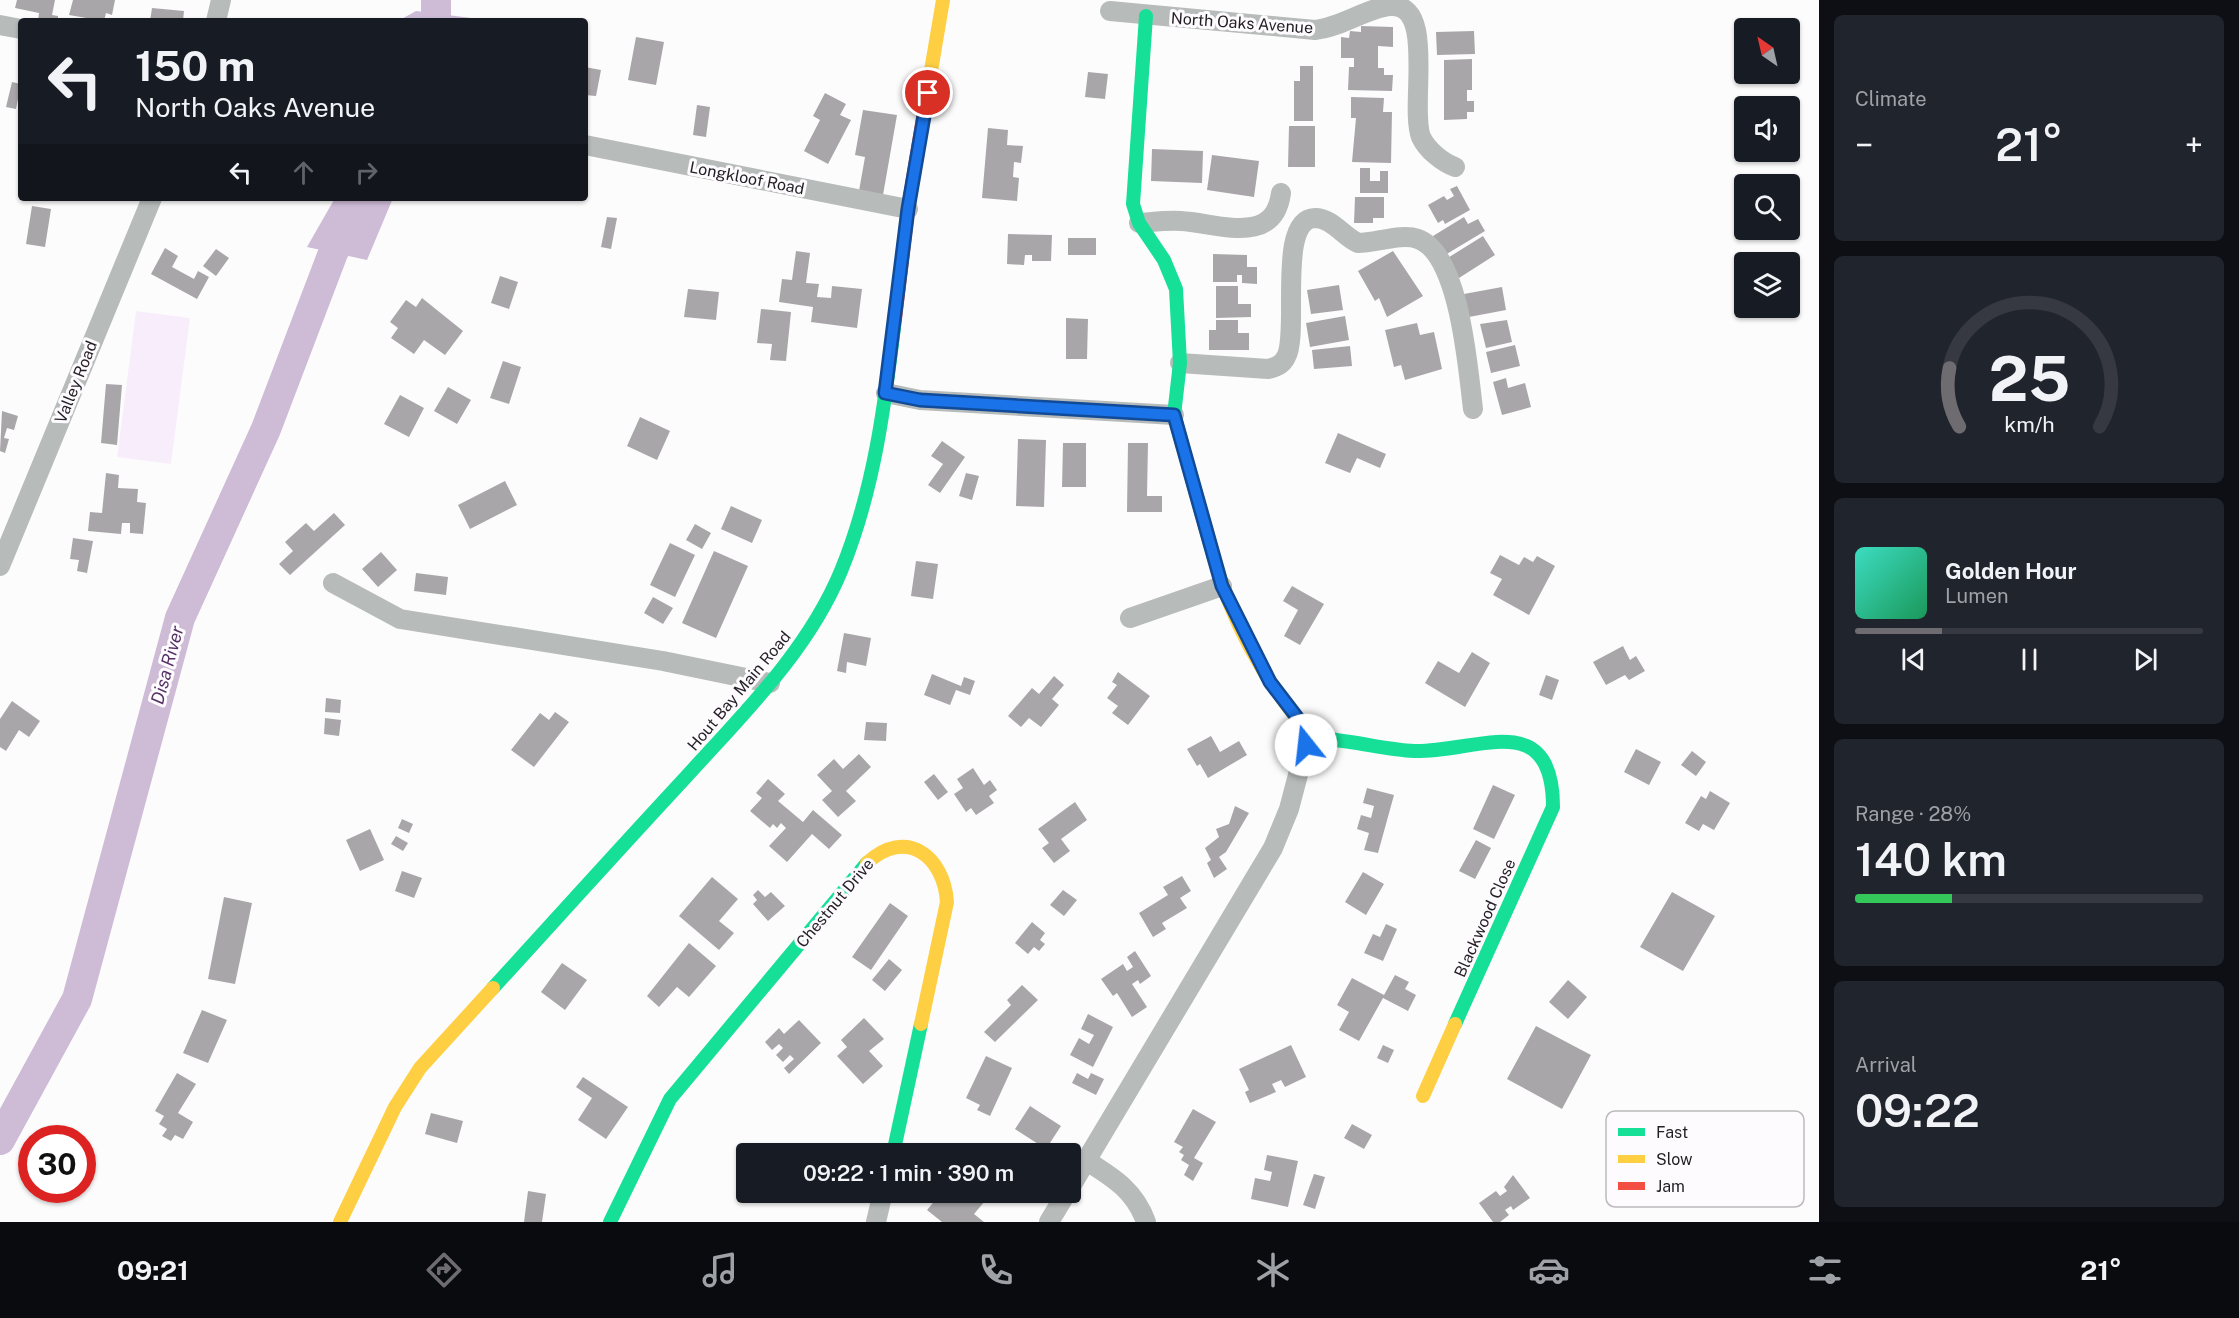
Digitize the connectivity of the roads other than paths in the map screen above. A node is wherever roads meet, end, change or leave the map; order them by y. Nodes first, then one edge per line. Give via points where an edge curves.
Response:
1 (221, 0) edge
2 (943, 0) edge
3 (1110, 11) dead end
4 (1146, 16) junction
5 (217, 18) edge
6 (0, 25) edge
7 (18, 28) edge
8 (588, 147) edge
9 (1455, 167) dead end
10 (1281, 193) dead end
11 (151, 201) edge
12 (908, 209) junction
13 (1139, 223) junction
14 (1180, 363) junction
15 (885, 393) junction
16 (1473, 409) dead end
17 (1174, 415) junction
18 (0, 566) edge
19 (333, 583) dead end
20 (1222, 586) junction
21 (1130, 618) dead end
22 (770, 683) junction
23 (1309, 733) junction
24 (1423, 1096) dead end
25 (895, 1143) edge
26 (1087, 1161) junction
27 (1081, 1170) edge
28 (880, 1203) edge
29 (1060, 1203) edge
30 (340, 1222) edge
31 (610, 1222) edge
32 (876, 1222) edge
33 (1049, 1222) edge
34 (1146, 1222) edge

1 - 5 street
2 - 12 street, Hout Bay Main Road
3 - 4 street, North Oaks Avenue
4 - 9 street, North Oaks Avenue via 1315,30 1390,6 1405,9 1411,12 1418,28 1417,117 1421,137 1431,150
4 - 13 street, North Oaks Avenue via 1132,192
6 - 7 street
8 - 12 street, Longkloof Road
10 - 13 street via 1271,219 1253,229 1180,221
11 - 18 street, Valley Road
12 - 15 street, Hout Bay Main Road
13 - 14 street, North Oaks Avenue via 1164,260 1176,289
14 - 16 street via 1268,369 1279,366 1292,340 1291,286 1297,232 1305,222 1316,218 1326,220 1358,243 1407,237 1418,239 1435,252 1457,302
14 - 17 street, North Oaks Avenue
15 - 17 street via 920,400
15 - 22 street, Hout Bay Main Road via 864,507 841,572 798,648
17 - 20 street
19 - 22 street via 400,619 663,661
20 - 21 street
20 - 23 street via 1270,682
22 - 30 street, Hout Bay Main Road via 420,1068 390,1116
23 - 24 street, Blackwood Close via 1395,750 1517,742 1538,753 1550,770 1553,807
23 - 26 street via 1289,809 1273,848
25 - 31 street, Chestnut Drive via 948,902 941,868 924,852 909,847 892,848 869,861 670,1099
26 - 27 street
26 - 34 street via 1128,1190
28 - 32 street
29 - 33 street

